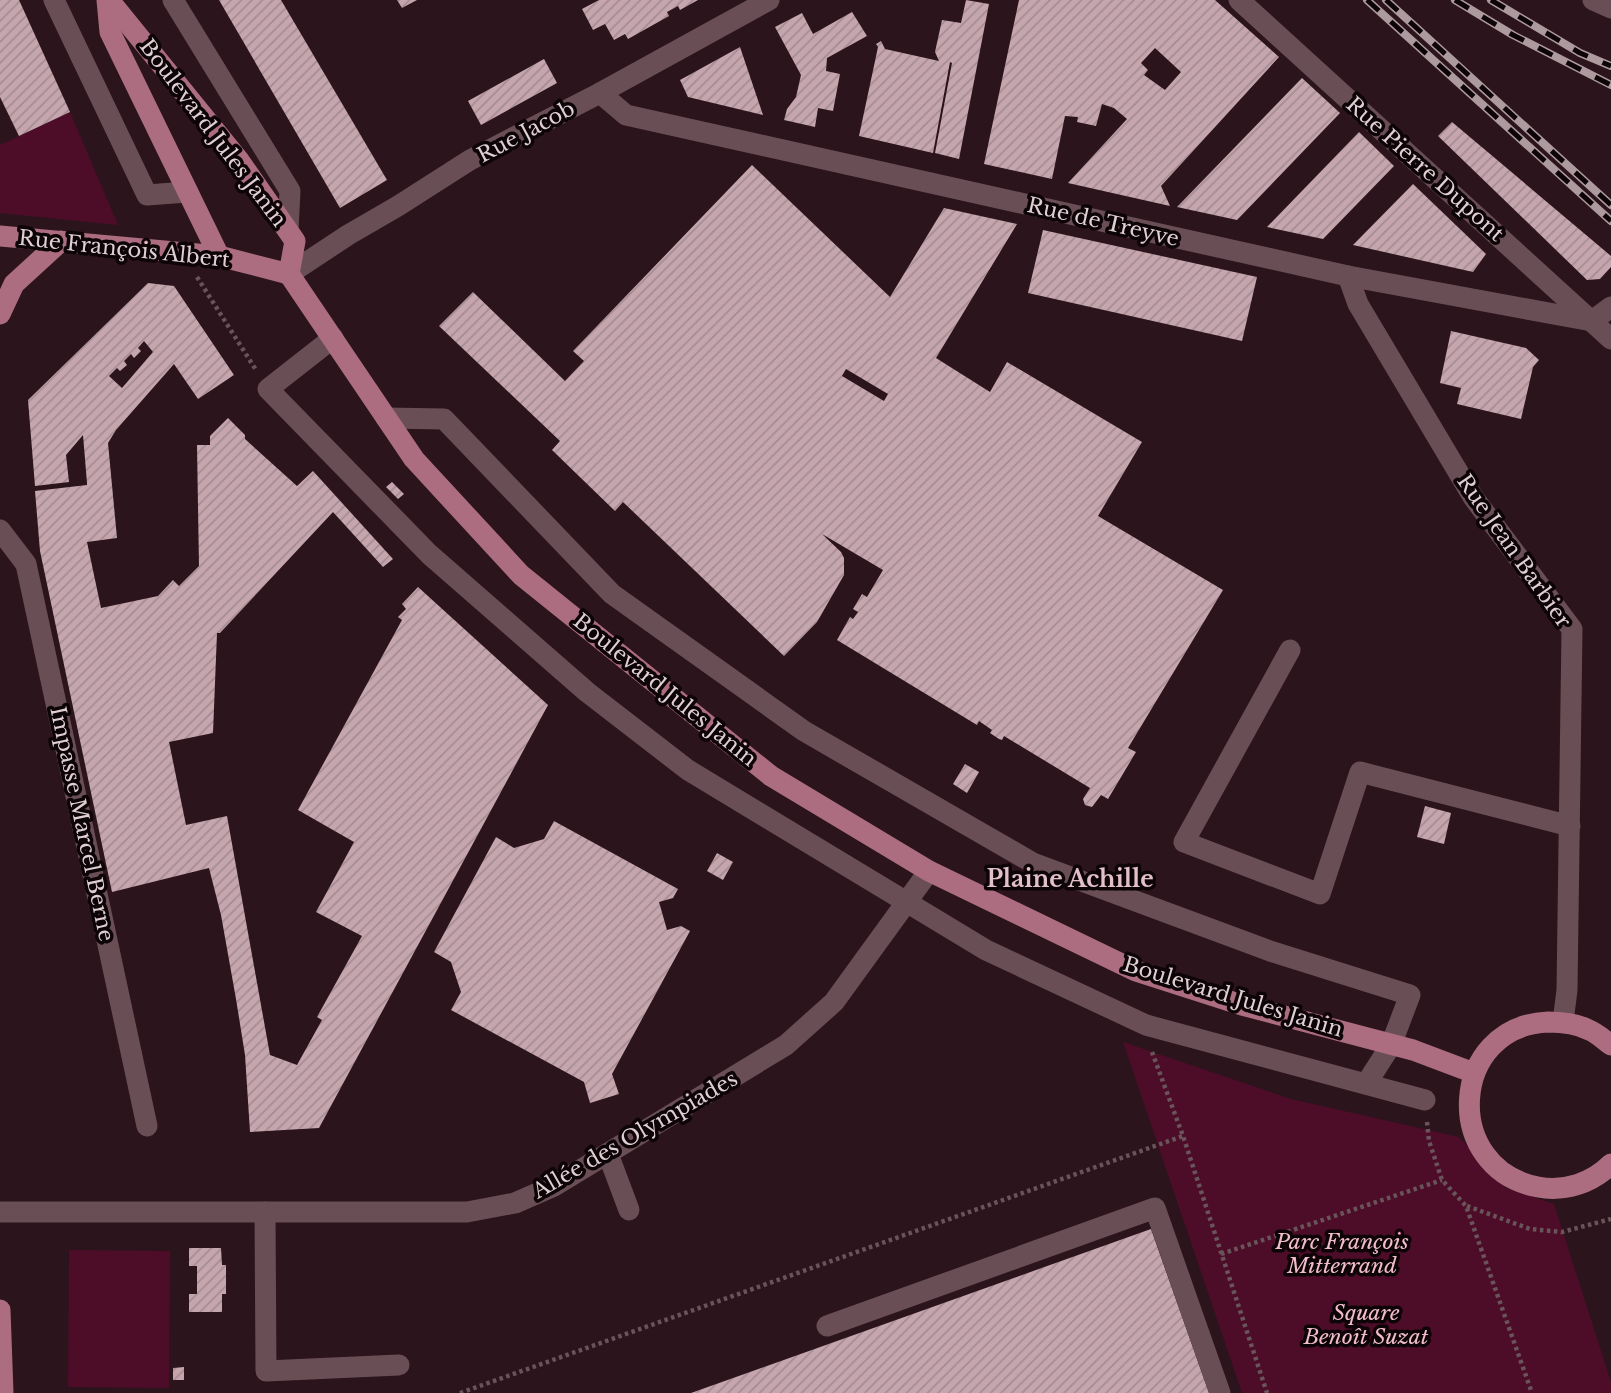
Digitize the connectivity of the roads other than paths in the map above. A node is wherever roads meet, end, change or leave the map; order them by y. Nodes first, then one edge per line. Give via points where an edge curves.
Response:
1 (54, 0) edge
2 (108, 0) edge
3 (173, 0) edge
4 (769, 0) edge
5 (1239, 0) edge
6 (1594, 0) edge
7 (1611, 8) edge
8 (600, 93) junction
9 (187, 192) junction
10 (288, 230) junction
11 (0, 236) edge
12 (61, 241) junction
13 (219, 256) junction
14 (289, 274) junction
15 (1348, 276) junction
16 (1611, 307) edge
17 (0, 314) edge
18 (1592, 321) junction
19 (333, 338) junction
20 (1611, 339) edge
21 (386, 418) junction
22 (0, 530) edge
23 (1290, 650) dead end
24 (1570, 826) junction
25 (929, 871) junction
26 (909, 902) junction
27 (1563, 1022) junction
28 (1391, 1045) junction
29 (1611, 1045) edge
30 (1474, 1073) junction
31 (1366, 1084) junction
32 (1425, 1100) road end
33 (147, 1126) dead end
34 (608, 1154) junction
35 (1611, 1164) edge
36 (629, 1210) dead end
37 (0, 1212) edge
38 (265, 1212) junction
39 (0, 1310) edge
40 (827, 1326) dead end
41 (399, 1365) dead end
42 (4, 1393) edge
43 (1220, 1393) edge

1 - 9 street via 148,195
2 - 9 main road, Boulevard Jules Janin via 110,32
2 - 10 main road, Boulevard Jules Janin via 238,159
3 - 10 street via 290,191
4 - 8 street, Rue Jacob
5 - 18 street, Rue Pierre Dupont
6 - 7 street
8 - 14 street, Rue Jacob via 470,160
8 - 15 street, Rue de Treyve via 626,116
9 - 13 main road, Boulevard Jules Janin
10 - 14 main road, Boulevard Jules Janin via 295,241
11 - 12 main road, Rue François Albert
12 - 13 main road, Rue François Albert
12 - 17 main road via 14,284
13 - 14 main road, Rue François Albert
14 - 19 main road, Boulevard Jules Janin
15 - 18 street, Rue de Treyve
15 - 24 street, Rue Jean Barbier via 1358,304 1473,497 1572,629
16 - 18 street
18 - 20 street, Rue Pierre Dupont
19 - 21 main road, Boulevard Jules Janin
19 - 26 street via 268,389 429,554 587,692 688,769
21 - 25 main road, Boulevard Jules Janin via 414,459 521,575 771,776
21 - 28 street via 444,419 612,594 804,731 1033,863 1270,951 1410,995
22 - 33 street, Impasse Marcel Berne via 26,564
23 - 24 street via 1184,842 1320,894 1360,772
24 - 27 street, Rue Jean Barbier
25 - 26 street, Allée des Olympiades
25 - 28 main road, Boulevard Jules Janin via 1136,971
26 - 31 street via 986,950 1146,1025
26 - 34 street, Allée des Olympiades via 834,1002 786,1045
27 - 29 main road via 1589,1029
27 - 30 main road via 1536,1023 1510,1032 1489,1049
28 - 30 main road, Boulevard Jules Janin
28 - 31 street
30 - 35 main road via 1468,1099 1470,1126 1482,1152 1500,1171 1524,1184 1551,1189 1578,1185
31 - 32 street
34 - 36 street
34 - 38 street, Allée des Olympiades via 515,1203 467,1212
37 - 38 street, Allée des Olympiades
38 - 41 street via 266,1370
39 - 42 main road
40 - 43 street via 1155,1208

